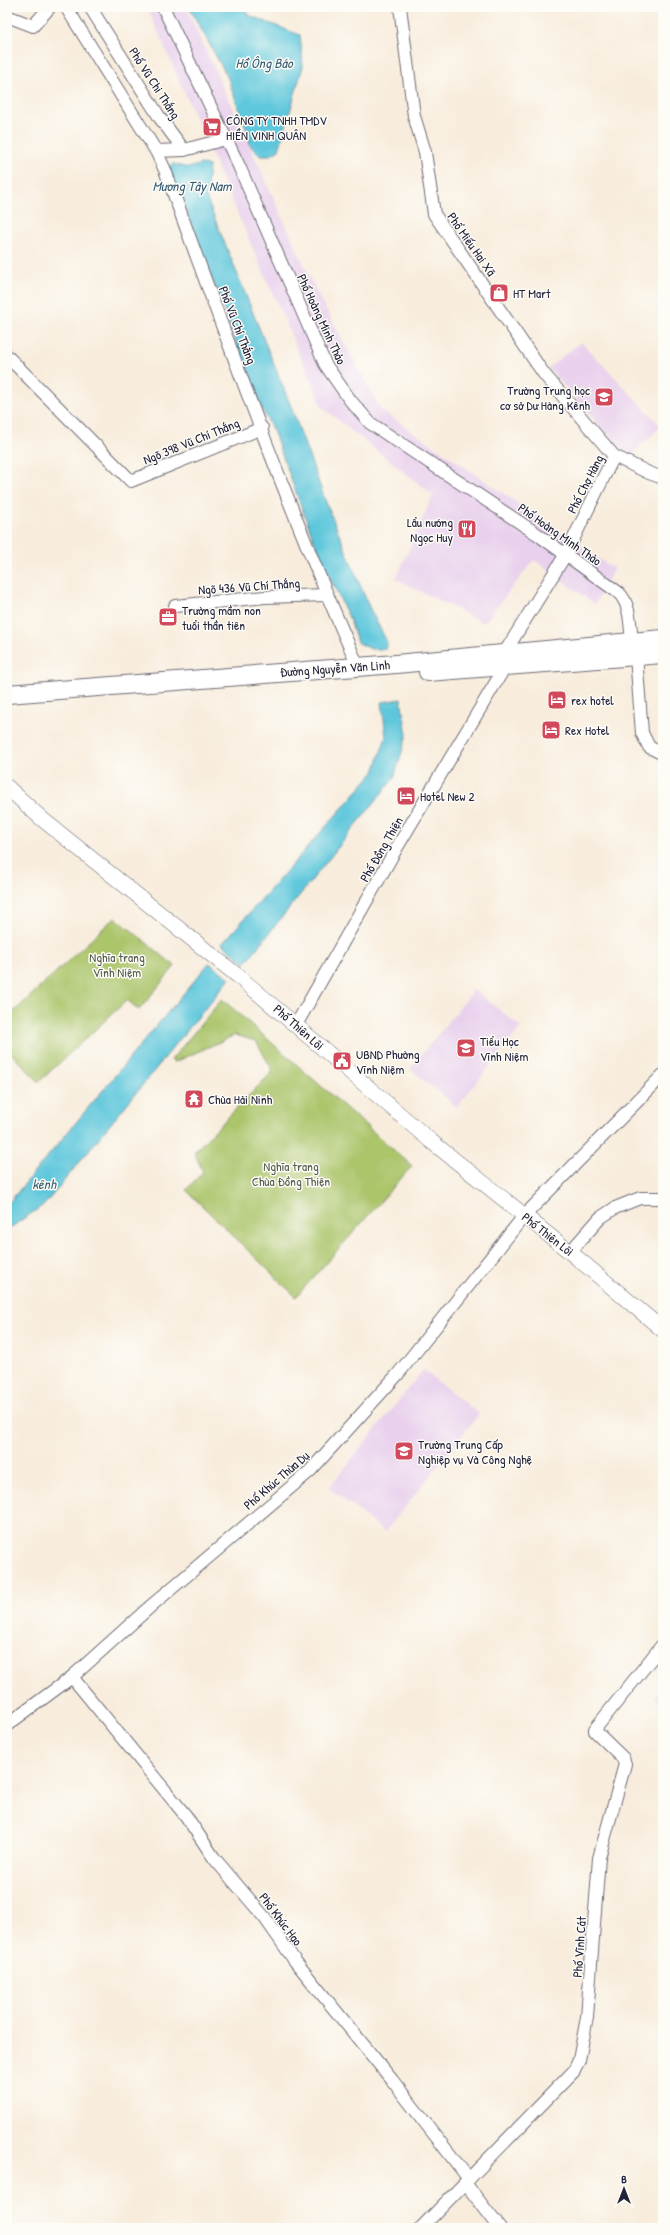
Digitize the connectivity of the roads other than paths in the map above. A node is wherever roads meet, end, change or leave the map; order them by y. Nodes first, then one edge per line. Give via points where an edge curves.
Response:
1 (50, 7) edge
2 (66, 7) edge
3 (90, 7) edge
4 (163, 7) edge
5 (400, 7) edge
6 (7, 16) edge
7 (226, 139) junction
8 (184, 150) junction
9 (156, 151) junction
10 (7, 356) edge
11 (262, 428) junction
12 (614, 456) junction
13 (663, 478) edge
14 (566, 554) junction
15 (326, 595) junction
16 (174, 606) dead end
17 (663, 639) edge
18 (634, 649) junction
19 (663, 654) edge
20 (505, 659) junction
21 (362, 671) junction
22 (7, 694) edge
23 (7, 707) edge
24 (663, 754) edge
25 (7, 788) edge
26 (296, 1025) junction
27 (663, 1075) edge
28 (663, 1198) edge
29 (524, 1216) junction
30 (570, 1252) junction
31 (663, 1330) edge
32 (663, 1644) edge
33 (72, 1676) junction
34 (7, 1725) edge
35 (467, 2181) junction
36 (421, 2228) edge
37 (500, 2228) edge

1 - 6 street via 33,26
2 - 9 street, Phố Vũ Chí Thắng
3 - 8 street, Phố Vũ Chi Thắng via 160,118
4 - 7 street, Phố Hoàng Minh Thảo
5 - 12 street, Phố Miếu Hai Xã via 414,116 425,152 434,214 544,374
7 - 8 street
7 - 14 street, Phố Hoàng Minh Thảo via 325,364 350,400 370,423
8 - 9 street
9 - 11 street, Phố Vũ Chí Thắng
10 - 11 street, Ngõ 398 Vũ Chí Thắng via 131,481
11 - 15 street, Phố Vũ Chí Thắng
12 - 13 street, Phố Chợ Hàng
12 - 14 street, Phố Chợ Hàng
14 - 18 street, Phố Hoàng Minh Thảo via 624,598
14 - 20 street, Phố Chợ Hàng
15 - 16 street, Ngõ 436 Vũ Chí Thắng via 265,597
15 - 21 street, Phố Vũ Chí Thắng
17 - 18 highway, Đường Nguyễn Văn Linh
18 - 19 highway, Đường Nguyễn Văn Linh
18 - 20 highway, Đường Nguyễn Văn Linh
18 - 24 street, Phố Hoàng Minh Thảo via 642,733 650,747
20 - 21 highway, Đường Nguyễn Văn Linh
20 - 26 street, Phố Đồng Thiện
21 - 22 highway, Đường Nguyễn Văn Linh
21 - 23 highway, Đường Nguyễn Văn Linh
25 - 26 main road, Phố Thiên Lôi via 44,821
26 - 29 main road, Phố Thiên Lôi via 432,1142
27 - 29 street, Phố Khúc Thừa Dụ
28 - 30 street via 640,1198 615,1208 600,1218
29 - 30 main road, Phố Thiên Lôi
29 - 33 street, Phố Khúc Thừa Dụ via 398,1374 310,1471
30 - 31 main road, Phố Thiên Lôi
32 - 35 street, Phố Vĩnh Cát via 595,1728 595,1732 623,1758 625,1764 599,1858 588,2017 579,2060 574,2071
33 - 34 street, Phố Khúc Thừa Dụ
33 - 35 street, Phố Khúc Hạo via 186,1816 214,1858 265,1918 296,1961 392,2080
35 - 36 street, Phố Vĩnh Cát
35 - 37 street, Phố Khúc Hạo

